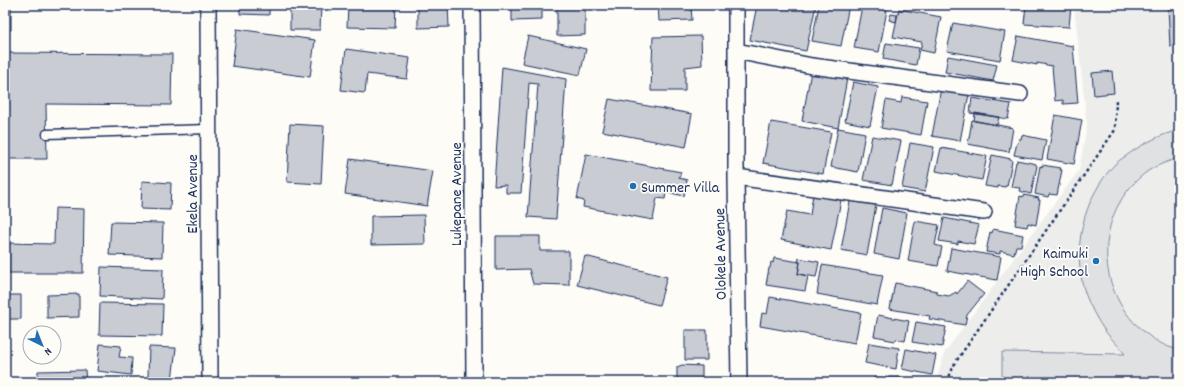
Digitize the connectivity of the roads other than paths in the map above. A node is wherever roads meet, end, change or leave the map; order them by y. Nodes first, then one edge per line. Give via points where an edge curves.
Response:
1 (208, 5) edge
2 (472, 5) edge
3 (736, 5) edge
4 (736, 51) junction
5 (1020, 94) dead end
6 (209, 129) junction
7 (47, 134) dead end
8 (736, 178) junction
9 (984, 212) dead end
10 (210, 382) edge
11 (474, 382) edge
12 (739, 382) edge

1 - 6 street, Ekela Avenue
2 - 11 street, Lukepane Avenue
3 - 4 street, Olokele Avenue
4 - 5 street via 812,66
4 - 8 street, Olokele Avenue
6 - 7 lane
6 - 10 street, Ekela Avenue
8 - 9 street
8 - 12 street, Olokele Avenue

